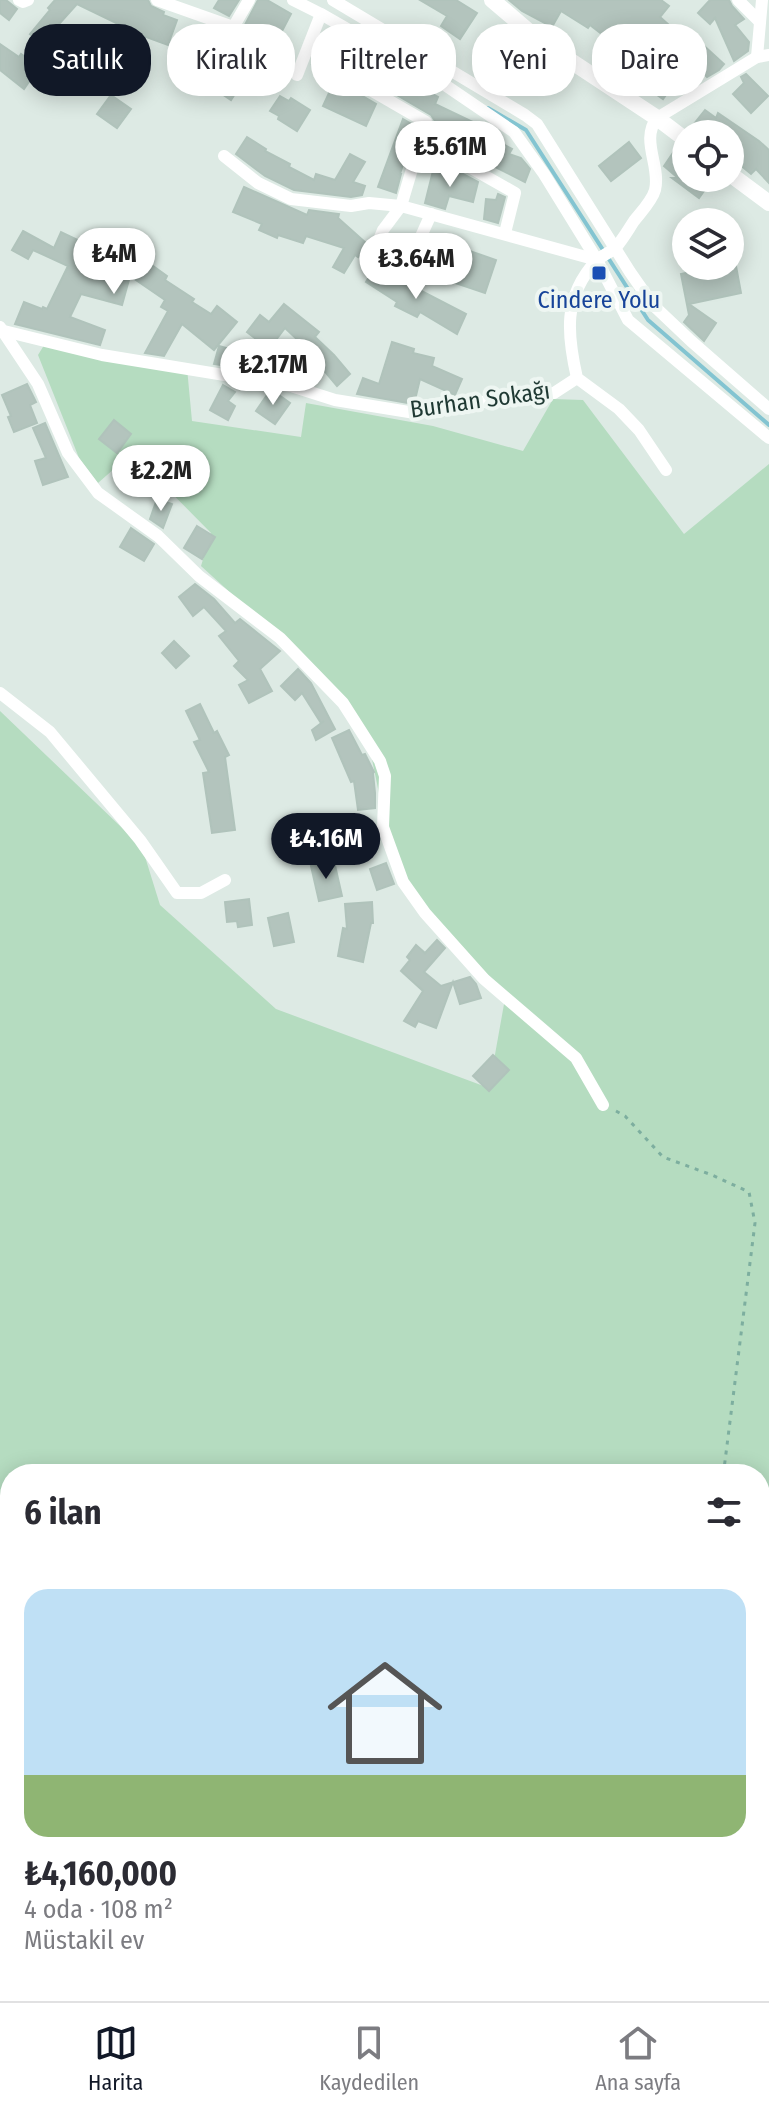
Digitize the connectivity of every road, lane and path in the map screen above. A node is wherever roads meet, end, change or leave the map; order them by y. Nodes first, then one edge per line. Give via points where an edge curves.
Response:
1 (19, 0) edge
2 (28, 0) edge
3 (157, 0) edge
4 (249, 0) edge
5 (293, 0) edge
6 (333, 0) edge
7 (738, 0) edge
8 (762, 0) edge
9 (495, 1) edge
10 (321, 14) junction
11 (759, 21) junction
12 (225, 24) edge
13 (235, 24) edge
14 (763, 56) edge
15 (297, 75) dead end
16 (381, 96) edge
17 (657, 118) junction
18 (672, 129) edge
19 (420, 139) junction
20 (224, 156) dead end
21 (744, 184) edge
22 (769, 203) edge
23 (401, 206) junction
24 (431, 214) junction
25 (505, 233) junction
26 (615, 248) junction
27 (372, 257) dead end
28 (597, 260) junction
29 (410, 261) dead end
30 (2, 329) edge
31 (577, 378) junction
32 (769, 409) edge
33 (769, 438) edge
34 (666, 470) dead end
35 (0, 693) edge
36 (225, 880) dead end
37 (603, 1105) joint
38 (725, 1464) edge

1 - 2 street
3 - 12 street
4 - 13 street
5 - 10 street
6 - 26 street via 537,124
7 - 11 street
8 - 11 street
9 - 17 street via 539,40
10 - 15 street
10 - 28 street via 445,85 514,132
11 - 14 street
14 - 17 street
16 - 19 street via 426,122
17 - 18 street
17 - 26 street via 650,146 655,190
19 - 23 street
19 - 25 street via 515,193
20 - 23 street via 258,183 291,199
21 - 22 street
23 - 24 street
23 - 27 street
24 - 25 street
24 - 29 street
25 - 28 street
26 - 28 street
26 - 32 street via 653,305
28 - 31 street via 569,309 569,344
28 - 33 street via 628,320
30 - 31 street, Burhan Sokağı via 102,355 415,413 554,393
30 - 37 street via 38,384 68,453 98,493 280,638 343,703 380,761 385,776 383,827 403,882 484,979 576,1058
31 - 34 street via 619,409
35 - 36 street via 50,732 177,893 201,893
37 - 38 path via 625,1116 663,1157 749,1192 755,1223

